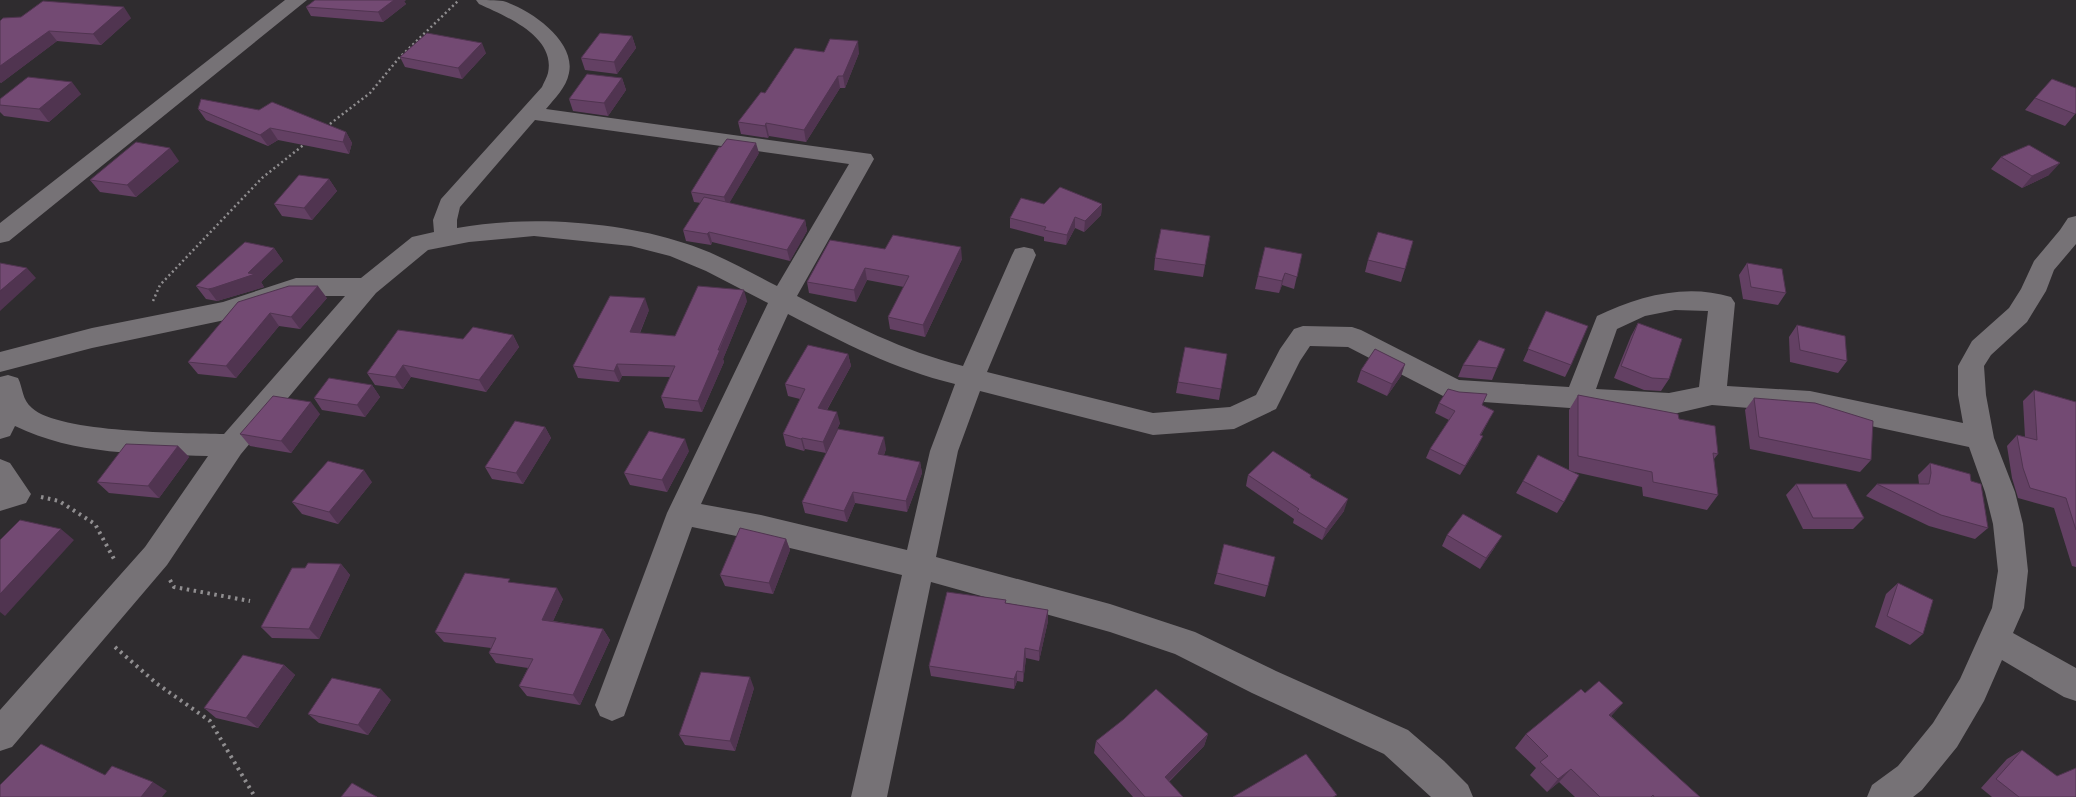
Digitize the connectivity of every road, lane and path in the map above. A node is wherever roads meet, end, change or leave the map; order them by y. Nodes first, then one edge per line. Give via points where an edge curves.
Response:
1 (297, 0) edge
2 (459, 0) edge
3 (486, 0) edge
4 (530, 113) junction
5 (324, 129) edge
6 (308, 142) edge
7 (2076, 224) edge
8 (0, 235) edge
9 (446, 238) junction
10 (1024, 255) dead end
11 (367, 287) junction
12 (782, 300) junction
13 (142, 328) junction
14 (0, 362) edge
15 (971, 378) junction
16 (1712, 395) junction
17 (9, 396) junction
18 (1579, 398) junction
19 (0, 428) edge
20 (1980, 438) junction
21 (231, 446) junction
22 (5, 487) edge
23 (682, 513) junction
24 (156, 556) junction
25 (921, 566) junction
26 (113, 567) dead end
27 (250, 601) dead end
28 (1995, 639) junction
29 (82, 640) junction
30 (2076, 686) edge
31 (612, 705) dead end
32 (0, 735) edge
33 (255, 797) edge
34 (869, 797) edge
35 (1455, 797) edge
36 (1885, 797) edge

1 - 8 street
2 - 5 path via 399,58 370,93
3 - 4 street via 534,27 552,42 559,54 562,66 558,79
4 - 9 street via 449,205 445,220
4 - 12 street via 863,159
6 - 13 path via 262,178 160,285
7 - 20 street via 2043,267 2034,291 2018,315 1981,348 1971,366 1972,395
9 - 11 street via 420,243
9 - 12 street via 534,228 631,238 715,265
10 - 15 street
11 - 13 street via 296,288 225,311
11 - 21 street
12 - 15 street via 877,348 923,366
12 - 23 street
13 - 14 street
14 - 17 street via 8,381
15 - 18 street via 1153,424 1234,418 1266,402 1303,336 1352,337 1455,390
15 - 25 street via 944,452
16 - 18 street via 1669,404
16 - 18 street via 1722,303 1693,301 1660,302 1630,310 1606,323
16 - 20 street via 1810,402
17 - 19 street
17 - 21 street via 22,417 47,429 84,437
20 - 28 street via 2008,524 2013,571 2008,608
21 - 24 street
22 - 26 path via 58,501 96,524 114,558
23 - 25 street
23 - 31 street
24 - 27 path via 174,587
24 - 29 street
25 - 34 street
25 - 35 street via 1110,618 1184,642 1282,691 1396,742
28 - 30 street
28 - 36 street via 1972,690 1945,735 1910,778
29 - 32 street
29 - 33 path via 116,647 156,683 210,721

